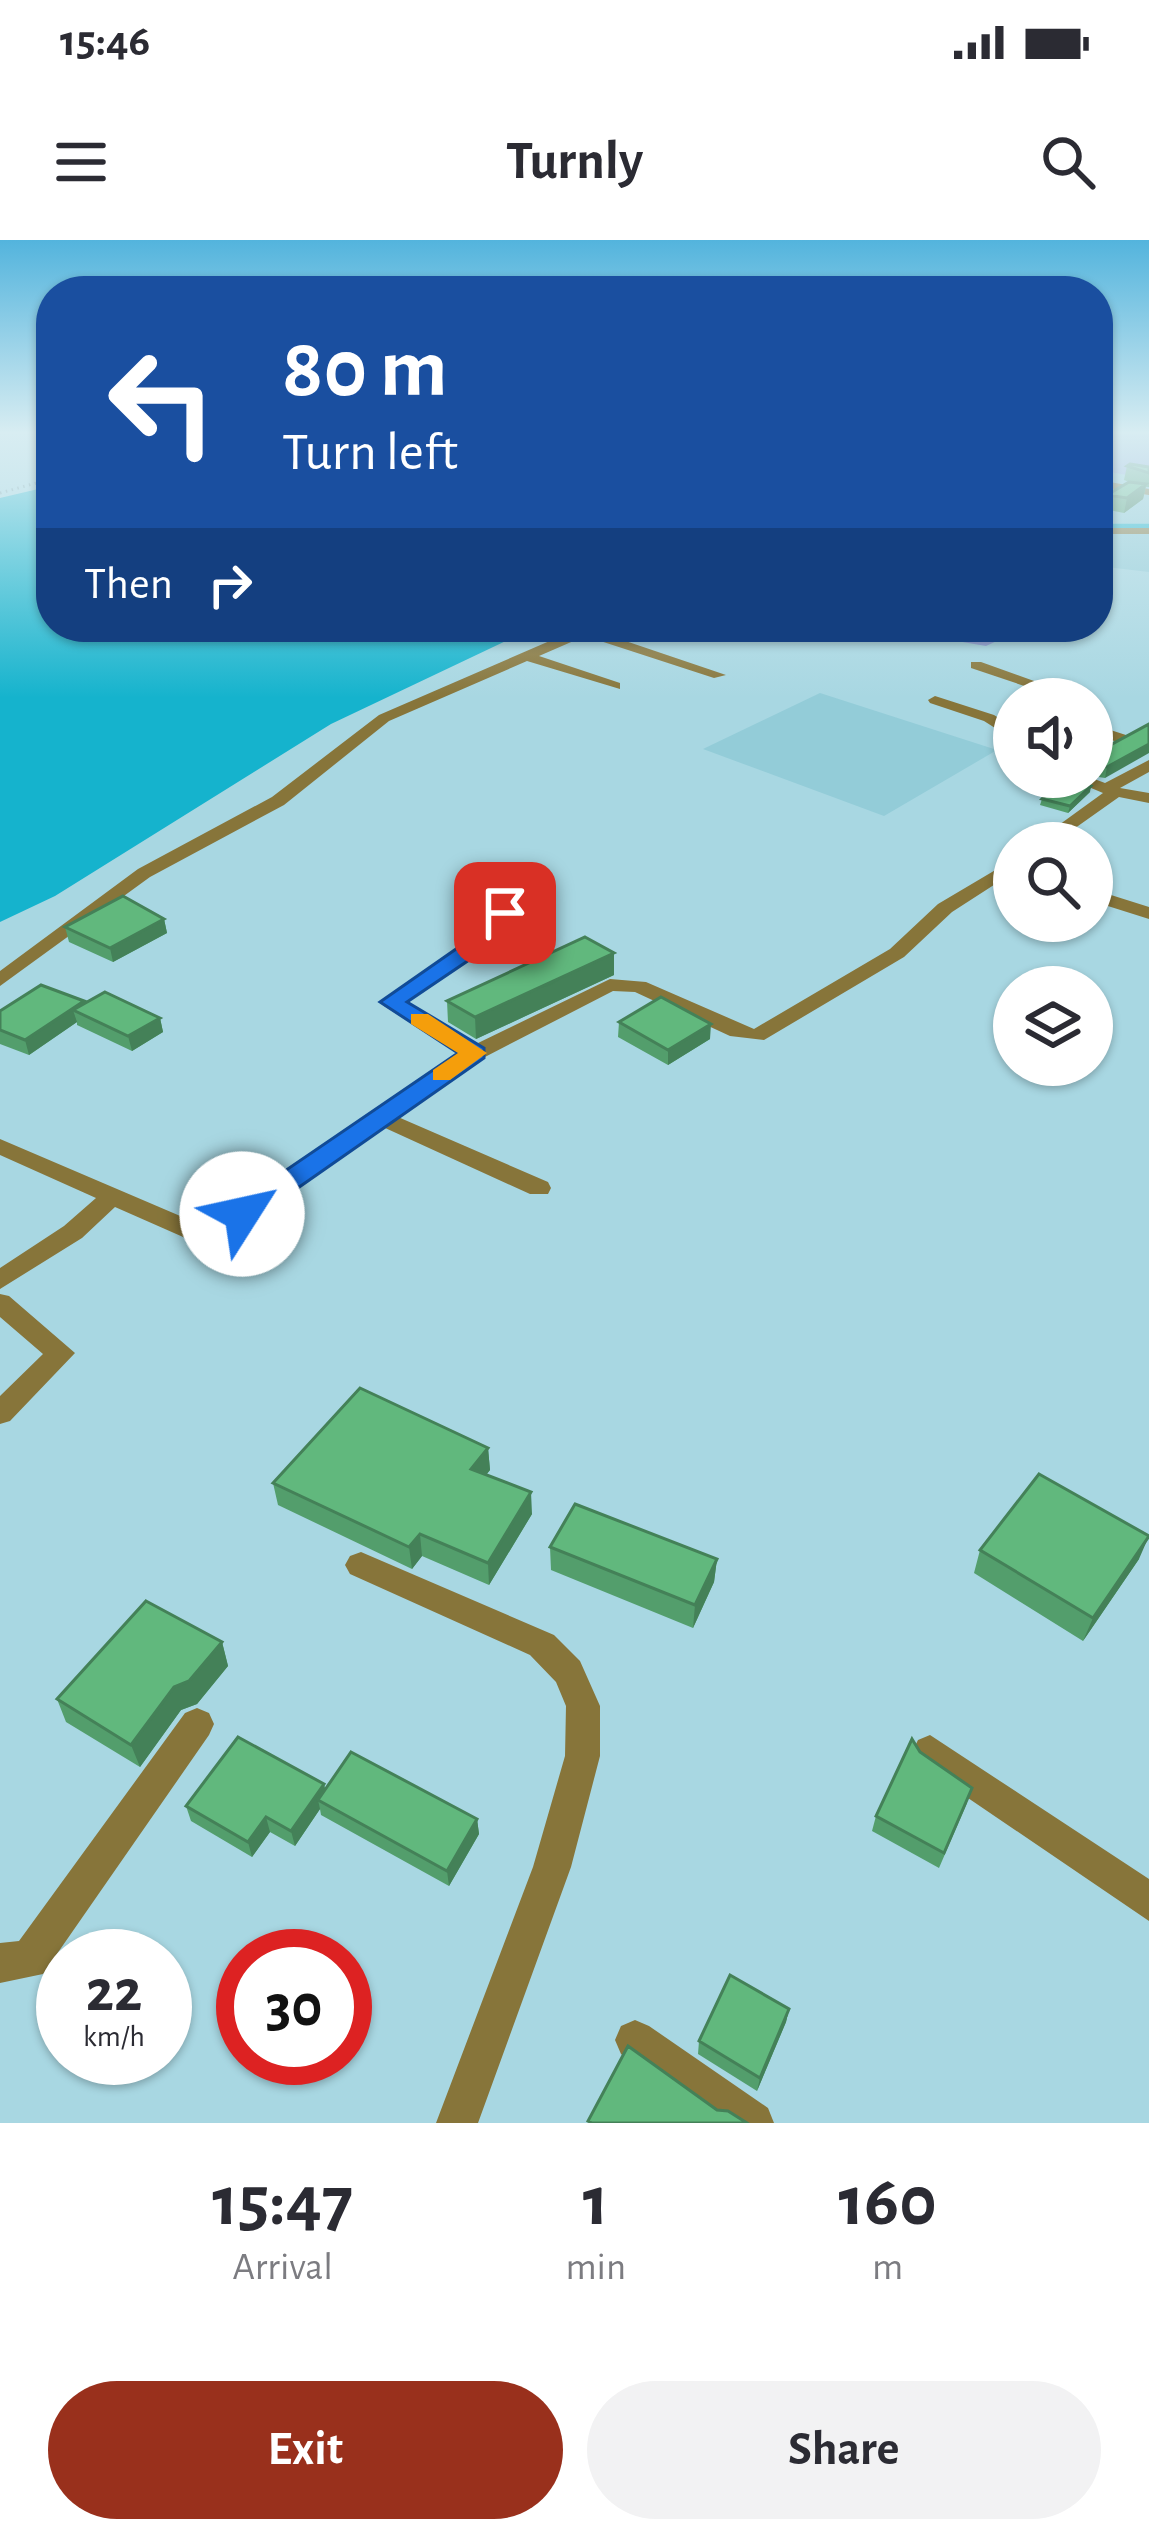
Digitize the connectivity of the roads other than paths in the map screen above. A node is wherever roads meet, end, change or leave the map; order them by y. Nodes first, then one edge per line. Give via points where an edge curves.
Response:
1 (1113, 531) edge
2 (1149, 531) edge
3 (558, 642) edge
4 (625, 642) edge
5 (526, 656) junction
6 (976, 665) dead end
7 (719, 675) dead end
8 (1015, 678) edge
9 (615, 686) dead end
10 (935, 700) dead end
11 (993, 720) edge
12 (1113, 733) edge
13 (1113, 744) edge
14 (1149, 765) edge
15 (1113, 789) edge
16 (1113, 790) edge
17 (1101, 798) edge
18 (1149, 798) edge
19 (1070, 822) edge
20 (993, 877) edge
21 (1113, 902) edge
22 (505, 913) dead end
23 (1149, 913) edge
24 (0, 980) edge
25 (392, 1002) joint
26 (475, 1053) junction
27 (379, 1117) junction
28 (0, 1146) edge
29 (538, 1188) dead end
30 (110, 1198) junction
31 (0, 1280) edge
32 (0, 1303) edge
33 (0, 1413) edge
34 (361, 1565) dead end
35 (197, 1724) dead end
36 (930, 1752) edge
37 (1149, 1902) edge
38 (0, 1964) edge
39 (635, 2040) dead end
40 (457, 2123) edge
41 (753, 2123) edge

1 - 2 lane
3 - 5 street
4 - 7 street
5 - 9 street
5 - 24 street via 384,718 278,801 144,873
6 - 8 street
10 - 11 street
12 - 13 street via 1130,736
14 - 15 street
16 - 18 street
17 - 19 street
20 - 26 street via 897,953 758,1036 640,986 610,985
21 - 23 street
22 - 25 lane via 464,953
25 - 26 street
26 - 27 street
27 - 29 street
27 - 30 street via 208,1238
28 - 30 street
30 - 31 street
32 - 33 street via 61,1353
34 - 40 street via 542,1645 580,1693 581,1764 542,1904
35 - 38 street via 29,1960
36 - 37 street
39 - 41 street

